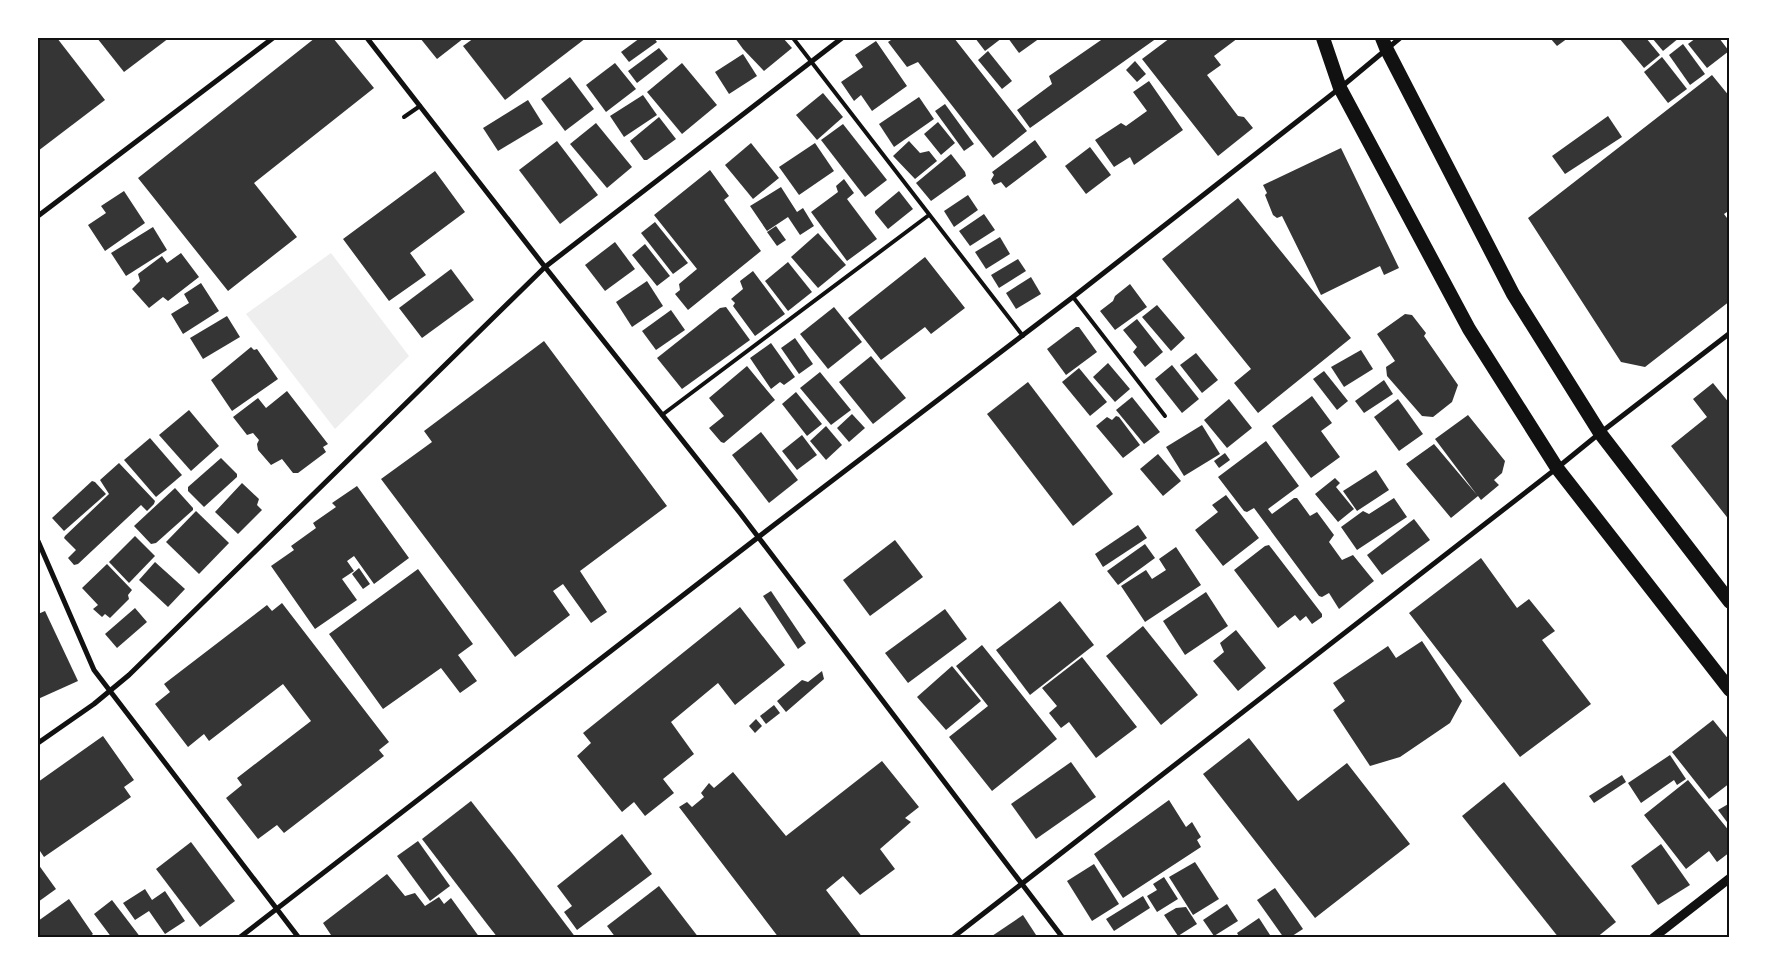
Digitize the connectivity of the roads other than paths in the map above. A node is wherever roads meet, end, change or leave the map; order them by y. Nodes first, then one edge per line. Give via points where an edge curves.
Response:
1 (273, 38) edge
2 (367, 38) edge
3 (794, 38) edge
4 (842, 38) edge
5 (1323, 38) edge
6 (1400, 38) edge
7 (1384, 43) edge
8 (812, 61) junction
9 (1340, 88) junction
10 (420, 106) junction
11 (404, 117) dead end
12 (929, 214) junction
13 (38, 216) edge
14 (544, 267) junction
15 (1073, 297) junction
16 (1730, 333) edge
17 (1023, 336) junction
18 (662, 415) junction
19 (1165, 416) dead end
20 (1600, 433) junction
21 (1557, 468) junction
22 (758, 537) junction
23 (38, 541) edge
24 (1730, 602) edge
25 (110, 690) junction
26 (1730, 690) edge
27 (38, 743) edge
28 (1730, 878) edge
29 (1022, 884) junction
30 (277, 908) junction
31 (239, 938) edge
32 (299, 938) edge
33 (952, 938) edge
34 (1063, 938) edge
35 (1653, 938) edge

1 - 13 street
2 - 10 street
3 - 8 lane
4 - 8 street
5 - 9 highway
6 - 7 street
7 - 9 street
7 - 20 highway via 1513,294
8 - 12 lane
8 - 14 street
9 - 15 street
9 - 21 highway via 1469,329
10 - 11 lane
10 - 14 street
12 - 17 lane
12 - 18 lane
14 - 18 street
14 - 25 street via 129,675
15 - 17 street
15 - 19 lane
16 - 20 street
17 - 22 street
18 - 22 street
20 - 21 street
20 - 24 highway
21 - 26 highway
21 - 29 street
22 - 29 street
22 - 30 street
23 - 25 street via 94,670
25 - 27 street
25 - 30 street
28 - 35 street
29 - 33 street
29 - 34 street
30 - 31 street
30 - 32 street

